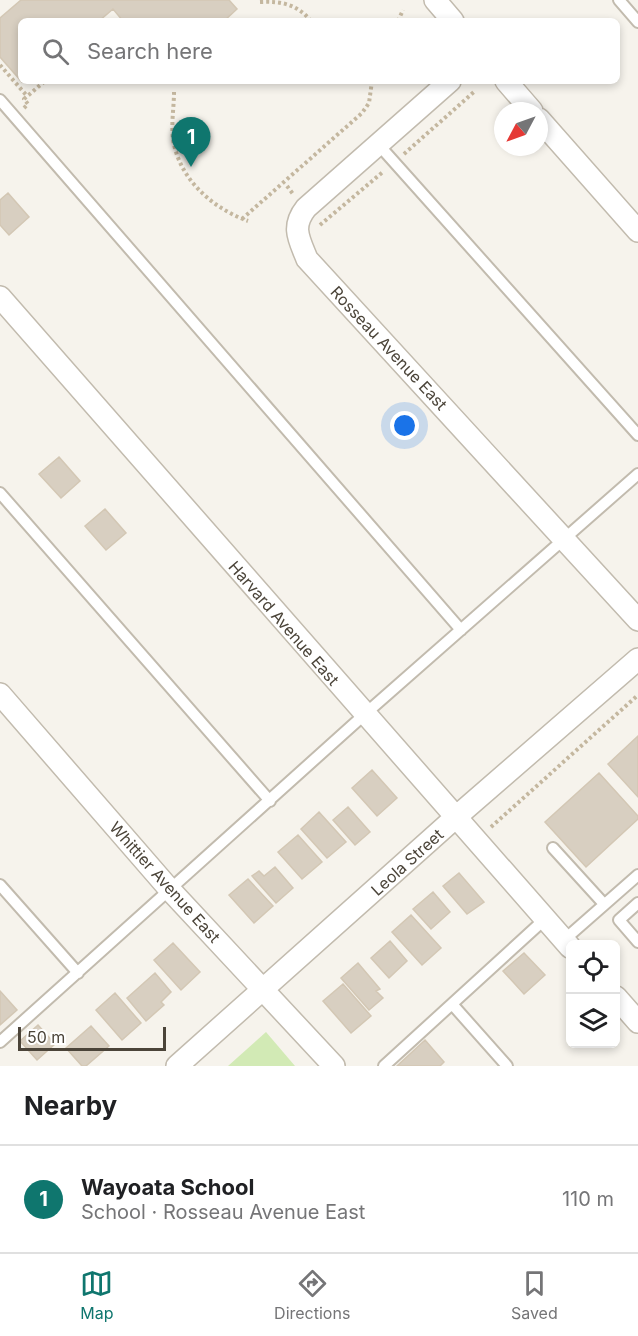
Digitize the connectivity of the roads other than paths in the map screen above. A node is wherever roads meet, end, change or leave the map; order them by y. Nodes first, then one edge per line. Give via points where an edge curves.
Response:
1 (435, 0) edge
2 (619, 0) edge
3 (450, 18) edge
4 (638, 22) edge
5 (447, 84) edge
6 (509, 84) edge
7 (0, 100) edge
8 (524, 102) edge
9 (548, 128) edge
10 (378, 144) junction
11 (638, 231) edge
12 (0, 297) edge
13 (638, 435) edge
14 (638, 474) edge
15 (0, 493) edge
16 (565, 538) junction
17 (638, 620) edge
18 (461, 630) junction
19 (638, 659) edge
20 (0, 694) edge
21 (364, 714) junction
22 (270, 801) junction
23 (456, 817) junction
24 (553, 848) dead end
25 (638, 875) edge
26 (0, 885) edge
27 (171, 891) junction
28 (638, 903) edge
29 (604, 904) junction
30 (545, 919) junction
31 (571, 940) edge
32 (638, 942) edge
33 (566, 943) edge
34 (78, 974) junction
35 (264, 990) junction
36 (620, 1002) edge
37 (452, 1004) junction
38 (638, 1022) edge
39 (0, 1042) edge
40 (177, 1066) edge
41 (334, 1066) edge
42 (384, 1066) edge
43 (507, 1066) edge

1 - 3 street
2 - 4 lane
5 - 10 street, Rosseau Avenue East
6 - 8 street
7 - 18 lane
9 - 11 street
10 - 13 lane
10 - 16 street, Rosseau Avenue East via 299,217 296,230 308,259
12 - 21 street, Harvard Avenue East
14 - 16 lane
15 - 22 lane
16 - 17 street, Rosseau Avenue East
16 - 18 lane
18 - 21 lane
19 - 23 street, Leola Street
20 - 27 street, Whittier Avenue East
21 - 22 lane
21 - 23 street, Harvard Avenue East
22 - 27 lane
23 - 30 street, Harvard Avenue East
23 - 35 street, Leola Street
24 - 29 lane
25 - 29 lane
26 - 34 lane
27 - 34 lane
27 - 35 street, Whittier Avenue East
28 - 32 lane via 619,920
29 - 31 lane
30 - 33 street, Harvard Avenue East
30 - 37 lane
34 - 39 lane
35 - 40 street, Leola Street
35 - 41 street, Whittier Avenue East
36 - 38 street
37 - 42 lane
37 - 43 lane

